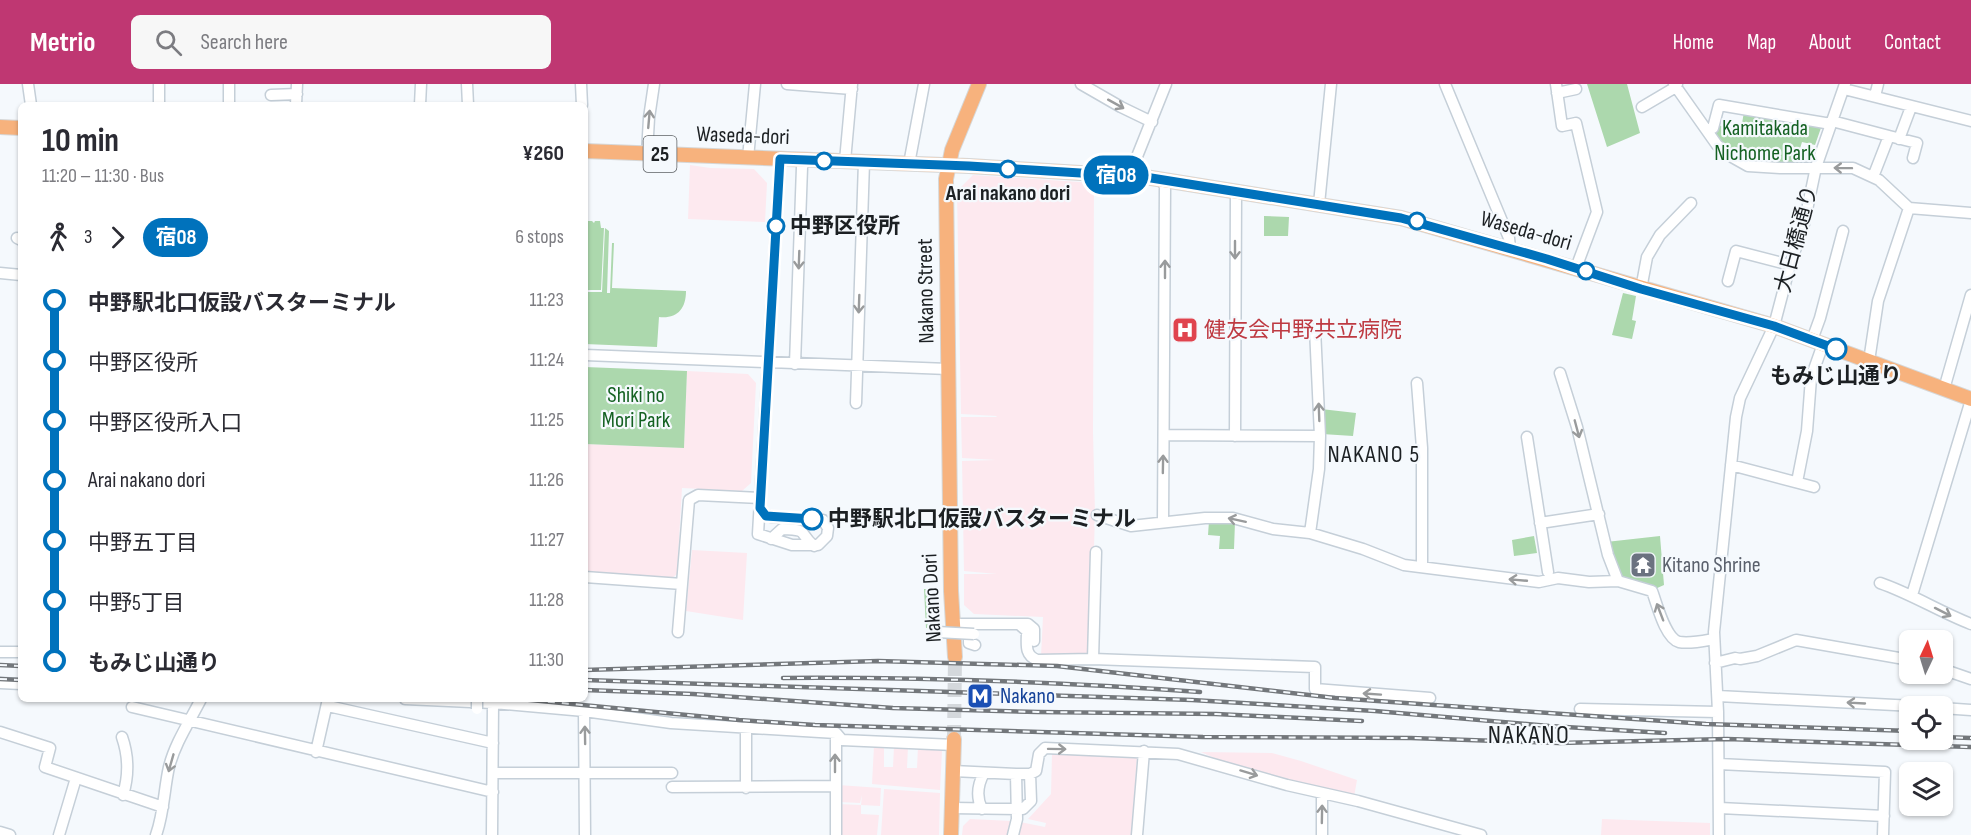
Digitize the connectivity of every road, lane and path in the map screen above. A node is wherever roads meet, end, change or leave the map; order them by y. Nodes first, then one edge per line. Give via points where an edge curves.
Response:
1 (28, 84) edge
2 (159, 84) edge
3 (229, 84) edge
4 (421, 84) edge
5 (467, 84) edge
6 (581, 84) edge
7 (654, 84) edge
8 (755, 84) edge
9 (787, 84) edge
10 (979, 84) edge
11 (1081, 84) edge
12 (1166, 84) edge
13 (1330, 84) edge
14 (1458, 84) edge
15 (1878, 84) edge
16 (924, 85) edge
17 (1676, 85) edge
18 (852, 86) edge
19 (1844, 86) edge
20 (1446, 87) edge
21 (1556, 88) edge
22 (1576, 89) dead end
23 (297, 94) edge
24 (271, 95) dead end
25 (1875, 96) junction
26 (31, 102) edge
27 (159, 102) edge
28 (229, 102) edge
29 (420, 102) edge
30 (468, 102) edge
31 (582, 102) edge
32 (1911, 106) junction
33 (1642, 107) dead end
34 (1971, 121) edge
35 (1152, 122) junction
36 (1831, 123) junction
37 (0, 127) edge
38 (18, 128) edge
39 (1711, 132) junction
40 (1894, 137) junction
41 (588, 151) edge
42 (647, 153) junction
43 (748, 158) junction
44 (1912, 158) dead end
45 (780, 159) junction
46 (805, 160) junction
47 (845, 162) junction
48 (864, 162) junction
49 (909, 164) junction
50 (948, 165) junction
51 (1815, 167) junction
52 (1132, 176) junction
53 (1873, 177) junction
54 (1162, 180) junction
55 (1236, 192) junction
56 (1691, 203) dead end
57 (1319, 204) junction
58 (1909, 208) junction
59 (1971, 213) edge
60 (1843, 231) dead end
61 (1510, 248) junction
62 (1790, 265) junction
63 (1576, 268) junction
64 (0, 273) edge
65 (18, 275) edge
66 (1728, 281) dead end
67 (1641, 289) junction
68 (1971, 295) edge
69 (1774, 326) junction
70 (1315, 329) dead end
71 (1818, 342) junction
72 (588, 355) edge
73 (1869, 360) junction
74 (769, 363) junction
75 (795, 364) junction
76 (857, 366) junction
77 (948, 369) junction
78 (1560, 373) dead end
79 (1417, 383) dead end
80 (1944, 389) junction
81 (1971, 400) edge
82 (856, 402) dead end
83 (1164, 435) junction
84 (1235, 436) junction
85 (1320, 436) junction
86 (1527, 437) dead end
87 (1731, 465) junction
88 (1797, 482) junction
89 (1814, 487) dead end
90 (760, 503) junction
91 (1599, 514) junction
92 (1096, 515) dead end
93 (1162, 522) junction
94 (1540, 523) junction
95 (1310, 533) junction
96 (1096, 552) dead end
97 (1422, 566) junction
98 (1548, 572) dead end
99 (588, 577) edge
100 (1618, 581) junction
101 (1880, 583) dead end
102 (682, 584) junction
103 (1912, 595) junction
104 (953, 624) junction
105 (1971, 624) edge
106 (678, 632) dead end
107 (929, 634) dead end
108 (972, 639) dead end
109 (1714, 639) junction
110 (0, 651) edge
111 (18, 652) edge
112 (955, 657) tunnel mouth
113 (1899, 658) edge
114 (1093, 659) junction
115 (1715, 663) junction
116 (1953, 673) edge
117 (1971, 679) edge
118 (0, 683) edge
119 (18, 684) edge
120 (1718, 696) junction
121 (1430, 698) dead end
122 (199, 702) edge
123 (470, 702) edge
124 (328, 703) edge
125 (492, 703) junction
126 (1899, 705) edge
127 (132, 707) dead end
128 (1580, 709) dead end
129 (1953, 709) edge
130 (1971, 710) edge
131 (584, 711) junction
132 (1718, 712) junction
133 (189, 722) junction
134 (747, 728) junction
135 (0, 732) edge
136 (836, 733) junction
137 (122, 738) dead end
138 (493, 742) junction
139 (954, 742) joint
140 (1144, 751) junction
141 (316, 752) junction
142 (1719, 765) junction
143 (953, 771) junction
144 (493, 773) junction
145 (672, 773) dead end
146 (984, 773) junction
147 (585, 774) junction
148 (1017, 774) junction
149 (1030, 774) junction
150 (76, 778) junction
151 (835, 786) junction
152 (672, 788) dead end
153 (746, 788) junction
154 (493, 792) junction
155 (1322, 794) junction
156 (123, 795) junction
157 (163, 807) junction
158 (952, 808) junction
159 (1720, 808) junction
160 (982, 809) junction
161 (1017, 811) junction
162 (1884, 816) junction
163 (1455, 831) edge
164 (0, 832) edge
165 (10, 835) edge
166 (59, 835) edge
167 (156, 835) edge
168 (492, 835) edge
169 (585, 835) edge
170 (836, 835) edge
171 (951, 835) edge
172 (1013, 835) edge
173 (1137, 835) edge
174 (1322, 835) edge
175 (1481, 835) edge
176 (1719, 835) edge
177 (1883, 835) edge

1 - 26 street
2 - 27 street
3 - 28 street
4 - 29 street
5 - 30 street
6 - 31 street
42 -> 7 street
8 - 43 street
9 - 18 street
10 - 50 main road, Nakano Street
11 -> 35 street
12 - 35 street
13 - 57 street
14 - 20 street
15 - 25 street
16 - 49 street
17 - 33 street
17 - 39 street
18 - 47 street
19 - 25 street
19 - 36 street, 大日橋通り
20 - 61 street
21 - 22 street
21 - 63 street via 1562,126 1576,123 1597,212
23 - 24 street
25 - 32 street
32 - 34 street
32 - 40 street
35 - 52 street
36 - 39 street via 1719,105
36 - 40 street
36 - 51 street, 大日橋通り
37 - 38 main road
39 - 51 street via 1717,145 1748,166
40 - 44 street via 1917,143
40 - 53 street
41 - 42 main road, Waseda-dori / 25
42 - 43 main road, Waseda-dori / 25
43 - 45 main road, Waseda-dori / 25
45 - 46 main road, Waseda-dori / 25
45 - 74 street
46 - 47 main road, Waseda-dori / 25
46 -> 75 street
47 - 48 main road, Waseda-dori / 25
48 - 49 main road, 25
48 -> 76 street
49 - 50 main road, 25
50 - 52 main road, 25
50 - 77 main road, Nakano Street
53 -> 51 street via 1853,168
51 - 62 street, 大日橋通り via 1804,224
52 - 54 main road, Waseda-dori / 25
53 - 58 street
54 - 55 main road, Waseda-dori / 25
83 -> 54 street
55 - 57 main road, Waseda-dori / 25
55 -> 84 street
56 - 67 street via 1665,227 1647,257
57 - 61 main road, Waseda-dori / 25 via 1415,221
58 - 59 street
58 - 73 street via 1878,301
60 - 71 street
61 - 63 main road, Waseda-dori / 25
62 - 66 street via 1736,251
62 - 69 street, 大日橋通り
63 - 67 main road, Waseda-dori / 25
64 - 65 street
67 - 69 main road, Waseda-dori / 25
68 - 80 street
69 - 71 main road, Waseda-dori / 25
69 - 87 street, 大日橋通り via 1740,398
85 -> 70 street
71 - 73 main road, Waseda-dori / 25
71 - 88 street
72 - 74 street
73 - 80 main road, Waseda-dori / 25
74 - 75 street
74 - 90 street
75 - 76 street
76 - 77 street
76 - 82 street
77 - 104 main road, Nakano Street
78 -> 91 street
79 - 97 street via 1422,448
80 - 81 main road, Waseda-dori / 25
81 - 103 street
83 - 84 street
93 -> 83 street
84 - 85 street
85 - 95 street
86 - 94 street
87 - 88 street
87 - 109 street, 大日橋通り
88 - 89 street
90 - 90 street via 758,534 792,545 814,546 828,533 823,520 766,516
90 - 102 street via 691,497
91 - 94 street
91 - 100 street
92 - 93 street via 1126,525
95 -> 93 street via 1273,529 1233,518
94 - 98 street
95 - 97 street via 1404,565
96 - 114 street
100 -> 97 street via 1558,578 1539,582
99 - 102 street
109 -> 100 street via 1674,640 1652,591
101 - 103 street
102 - 106 street
103 -> 105 street
104 - 112 main road, Nakano Dori
104 - 114 street via 1020,625 1028,632 1028,654 1034,659
107 - 108 street, bridge
109 - 115 street, 大日橋通り
110 - 111 street
113 - 115 street via 1796,640 1757,656
121 -> 114 street via 1315,689 1315,662
115 - 120 street, 大日橋通り
116 - 117 street
118 - 119 street
126 -> 120 street
120 - 132 street, 大日橋通り
122 - 133 street
123 - 125 street
124 - 138 street
124 - 141 street
125 - 131 street
125 - 138 street
127 - 133 street
128 - 132 street
129 - 130 street
131 - 134 street
147 -> 131 street
132 - 142 street, 大日橋通り
133 - 141 street
133 -> 157 street via 169,767
134 - 136 street
134 - 153 street
135 - 150 street via 50,748 45,767
136 - 139 street via 842,740
151 -> 136 street
137 - 156 street via 128,767
138 - 144 street
139 - 143 main road
149 -> 140 street via 1036,771 1039,754 1045,748
140 -> 155 street via 1198,758
140 - 173 street
141 - 154 street
142 - 159 street, 大日橋通り
142 - 162 street via 1885,772
143 - 146 street
143 - 158 main road
144 - 147 street
144 - 154 street
145 - 147 street
146 - 148 street
146 - 160 street via 979,782 978,801
147 - 169 street
148 - 149 street
148 - 161 street
149 - 161 street via 1031,801
150 - 156 street
150 - 166 street
151 - 153 street
151 - 170 street
152 - 153 street
154 - 168 street
155 - 163 street
174 -> 155 street
156 - 157 street
157 - 167 street
158 - 160 street
158 - 171 main road
159 - 162 street
159 - 176 street, 大日橋通り
160 - 161 street
161 - 172 street
162 - 177 street
163 - 175 street
164 - 165 street

